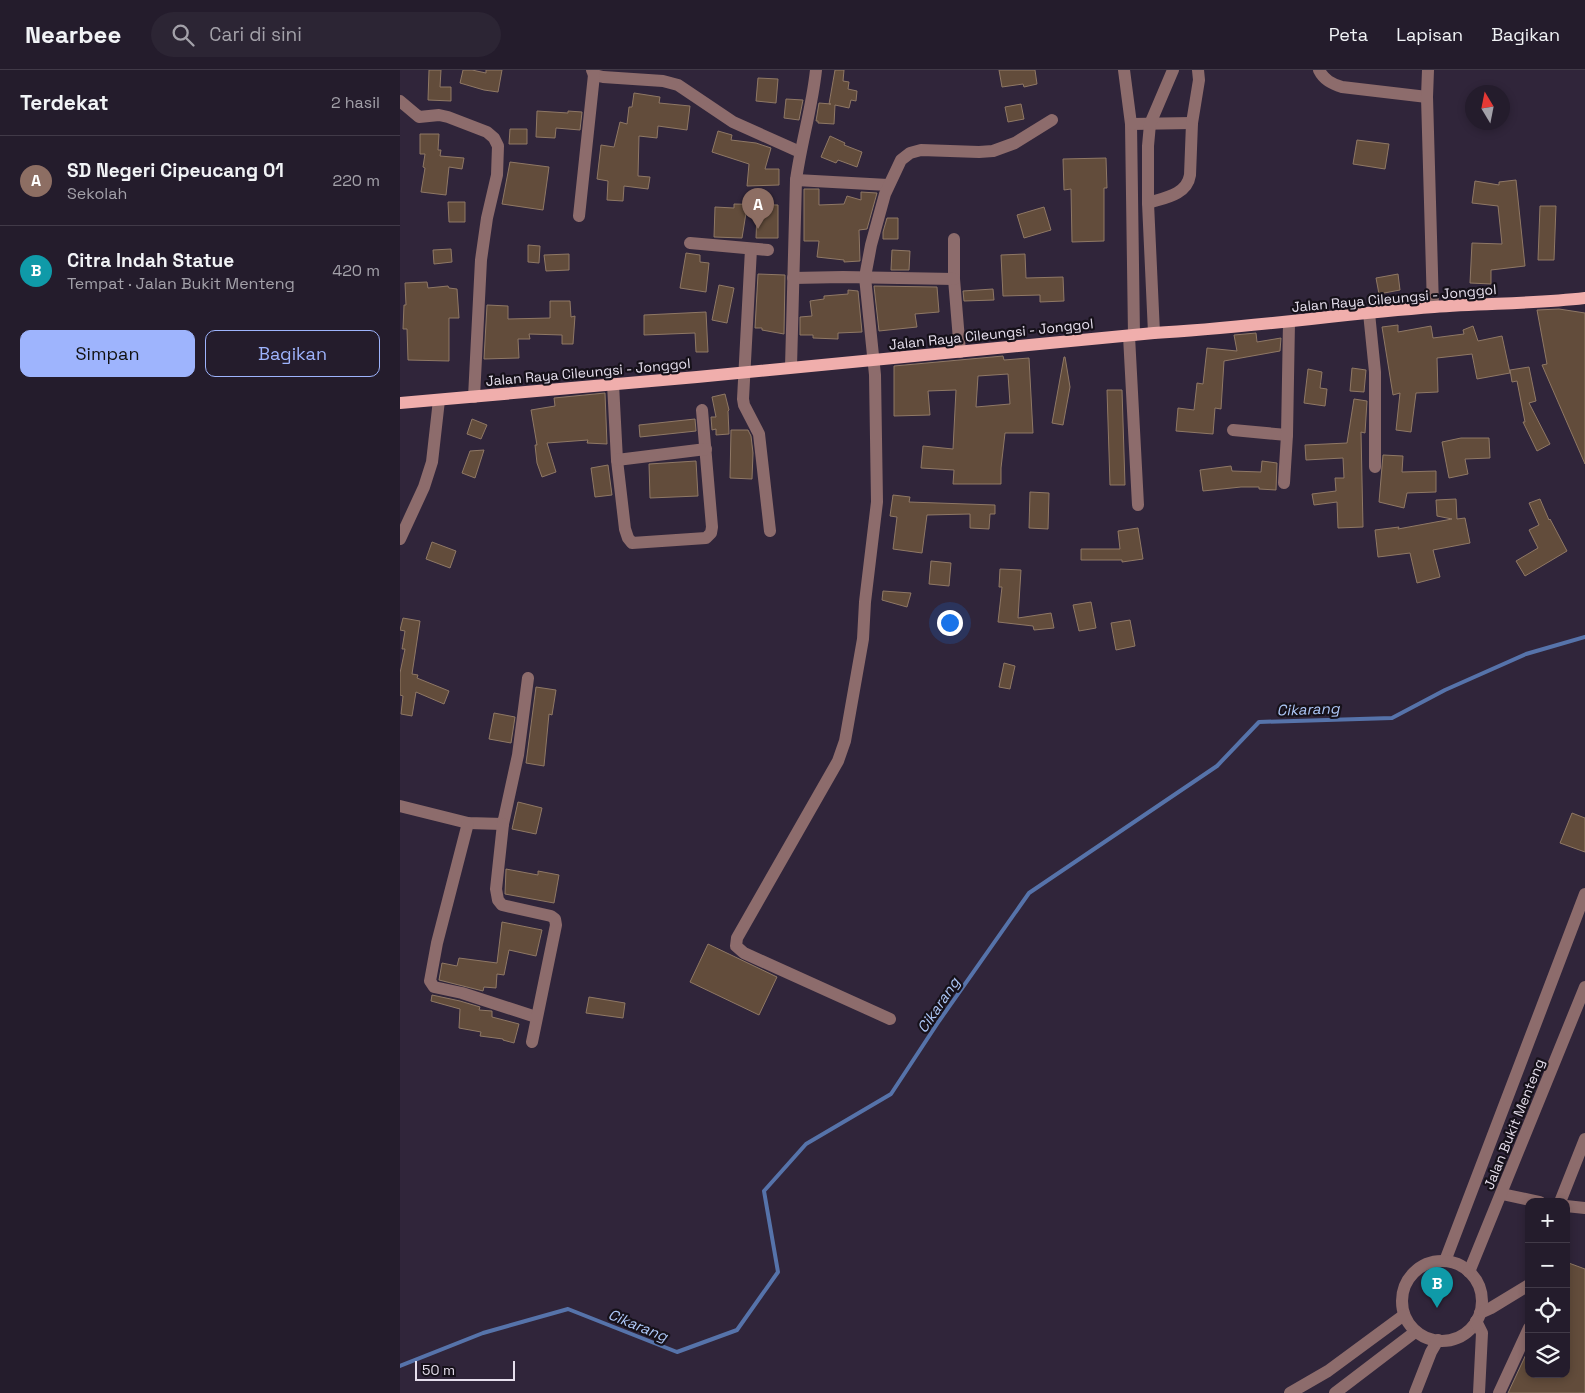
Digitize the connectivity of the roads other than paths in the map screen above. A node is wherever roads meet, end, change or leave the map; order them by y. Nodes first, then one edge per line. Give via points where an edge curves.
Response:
1 (816, 70) edge
2 (1124, 70) edge
3 (1173, 70) edge
4 (1198, 70) edge
5 (1318, 70) edge
6 (1428, 70) edge
7 (593, 73) edge
8 (1427, 97) junction
9 (400, 101) edge
10 (1052, 120) dead end
11 (1192, 123) junction
12 (1131, 124) junction
13 (1150, 124) junction
14 (800, 152) junction
15 (796, 180) junction
16 (888, 185) junction
17 (1148, 203) junction
18 (579, 216) dead end
19 (954, 239) dead end
20 (690, 243) dead end
21 (752, 249) junction
22 (768, 250) dead end
23 (864, 277) junction
24 (793, 278) junction
25 (954, 279) junction
26 (1585, 298) edge
27 (1433, 307) junction
28 (1369, 313) junction
29 (1289, 322) junction
30 (1154, 333) junction
31 (1132, 336) junction
32 (960, 352) junction
33 (873, 361) junction
34 (791, 367) junction
35 (744, 373) junction
36 (613, 384) junction
37 (474, 397) junction
38 (439, 400) junction
39 (400, 403) edge
40 (702, 410) dead end
41 (1233, 430) dead end
42 (1287, 434) junction
43 (706, 449) junction
44 (617, 460) junction
45 (1375, 467) dead end
46 (1284, 483) dead end
47 (1138, 505) dead end
48 (770, 532) dead end
49 (400, 539) edge
50 (528, 678) dead end
51 (400, 806) edge
52 (468, 823) junction
53 (503, 824) junction
54 (1585, 894) edge
55 (1585, 987) edge
56 (536, 1017) junction
57 (890, 1019) dead end
58 (532, 1042) dead end
59 (1585, 1139) edge
60 (1502, 1194) junction
61 (1562, 1198) edge
62 (1525, 1199) edge
63 (1570, 1206) edge
64 (1585, 1208) edge
65 (1445, 1261) junction
66 (1469, 1272) junction
67 (1525, 1287) edge
68 (1404, 1315) junction
69 (1478, 1317) junction
70 (1416, 1332) junction
71 (1527, 1333) edge
72 (1438, 1340) junction
73 (1290, 1393) edge
74 (1336, 1393) edge
75 (1415, 1393) edge
76 (1479, 1393) edge
77 (1499, 1393) edge

1 - 14 street
2 - 12 street
3 - 13 street
4 - 11 street via 1200,80
5 - 8 street via 1332,84 1342,87
6 - 8 street
7 - 14 street via 678,85 733,122
7 - 18 street
8 - 27 street
9 - 37 street via 419,117 439,115 487,132 498,146 497,175 481,260
10 - 16 street via 1015,143 993,151 921,150 910,154 901,160
11 - 13 street
11 - 17 street via 1188,183 1172,196
12 - 13 street
12 - 31 street
13 - 17 street
14 - 15 street
15 - 16 street
15 - 24 street
16 - 23 street
17 - 30 street
19 - 25 street
20 - 21 street
21 - 22 street
21 - 35 street
23 - 24 street
23 - 25 street
23 - 33 street
24 - 34 street
25 - 32 street
26 - 27 main road, Jalan Raya Cileungsi - Jonggol
27 - 28 main road, Jalan Raya Cileungsi - Jonggol
28 - 29 main road, Jalan Raya Cileungsi - Jonggol
28 - 45 street via 1375,372
29 - 30 main road, Jalan Raya Cileungsi - Jonggol
29 - 42 street
30 - 31 main road, Jalan Raya Cileungsi - Jonggol
31 - 32 main road, Jalan Raya Cileungsi - Jonggol
31 - 47 street
32 - 33 main road, Jalan Raya Cileungsi - Jonggol
33 - 34 main road, Jalan Raya Cileungsi - Jonggol
33 - 57 street via 877,502 863,639 845,741 838,761 737,938 736,946 744,953
34 - 35 main road, Jalan Raya Cileungsi - Jonggol
35 - 36 main road, Jalan Raya Cileungsi - Jonggol
35 - 48 street via 743,400 759,434
36 - 37 main road, Jalan Raya Cileungsi - Jonggol
36 - 44 street
37 - 38 main road, Jalan Raya Cileungsi - Jonggol
38 - 39 main road, Jalan Raya Cileungsi - Jonggol
38 - 49 street via 430,468
40 - 43 street
41 - 42 street
42 - 46 street
43 - 44 street
43 - 44 street via 712,527 706,538 632,543 625,530
50 - 53 street via 518,755
51 - 52 street
52 - 53 street
52 - 56 street via 430,981 434,987
53 - 56 street via 496,889 498,900 502,905 555,919
54 - 65 street
55 - 60 street, Jalan Bukit Menteng
56 - 58 street
59 - 61 street
60 - 62 street
60 - 66 street, Jalan Bukit Menteng
63 - 64 street
65 - 66 street via 1462,1266
65 - 68 street via 1420,1268 1407,1280 1402,1297
66 - 69 street via 1481,1296
67 - 69 street
68 - 70 street
68 - 73 street
69 - 72 street via 1464,1334
69 - 76 street via 1482,1333
70 - 72 street
70 - 74 street
71 - 77 street
72 - 75 street

